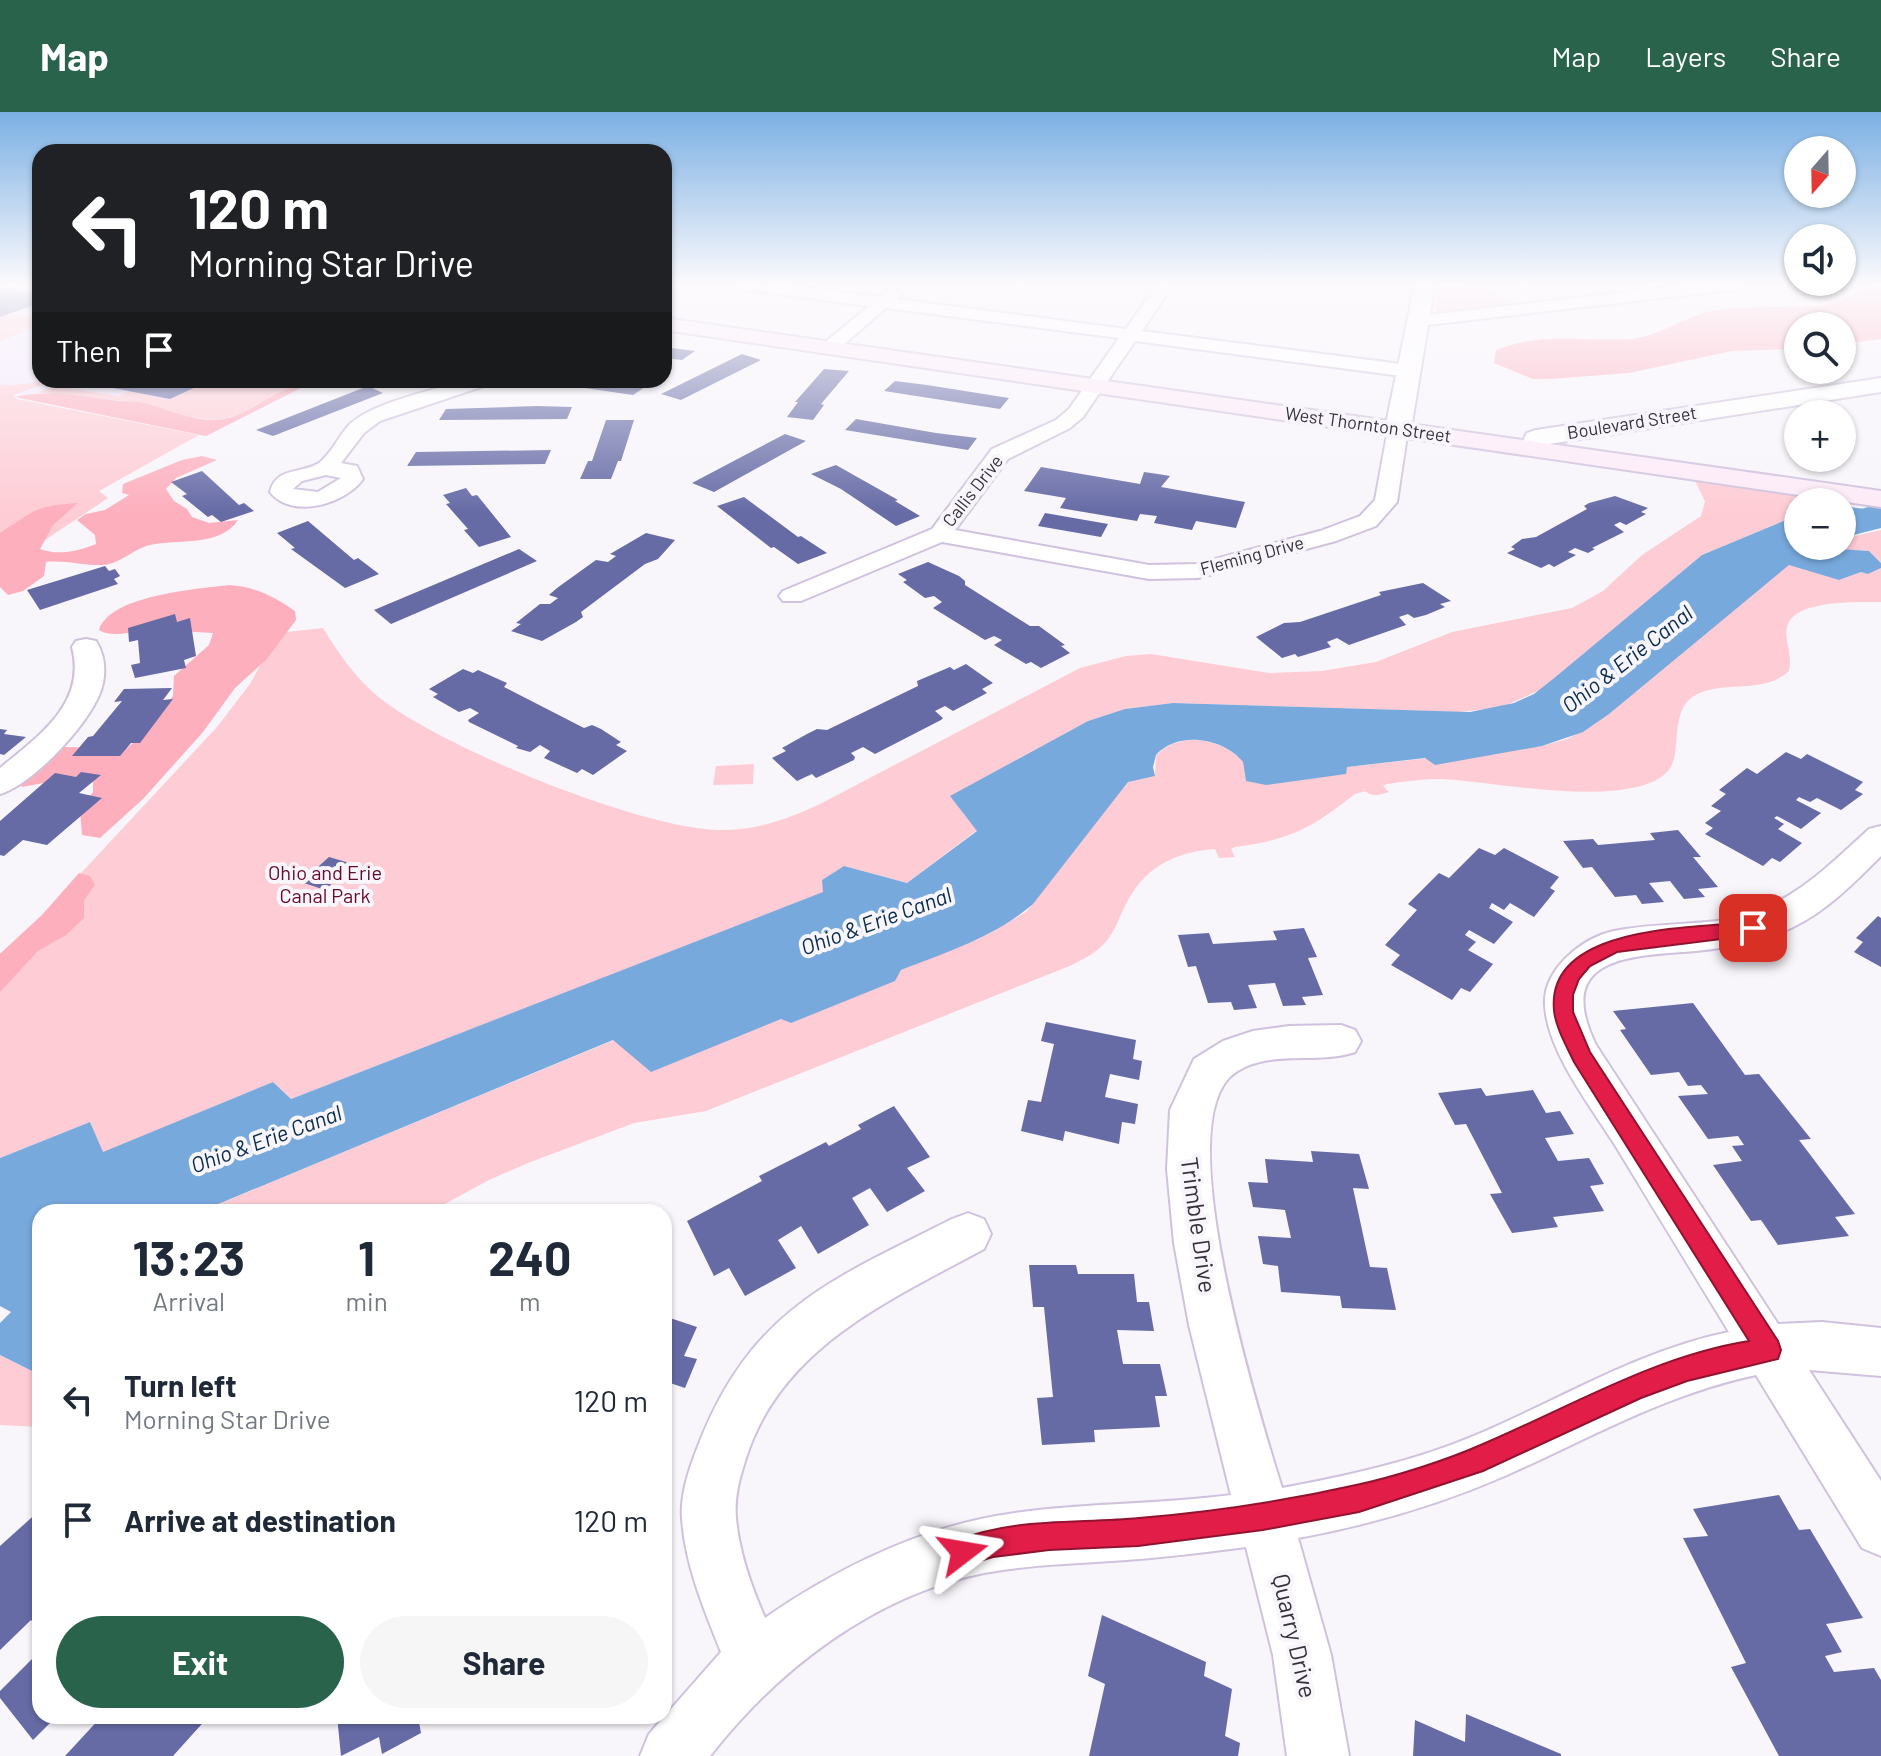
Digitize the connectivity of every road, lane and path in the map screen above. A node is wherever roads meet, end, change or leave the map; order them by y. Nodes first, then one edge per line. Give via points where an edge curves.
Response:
1 (916, 360) edge
2 (1114, 360) edge
3 (1322, 360) edge
4 (1411, 360) edge
5 (1409, 371) junction
6 (1881, 385) edge
7 (1095, 386) junction
8 (459, 388) edge
9 (1398, 429) junction
10 (1537, 450) junction
11 (326, 468) dead end
12 (1881, 499) edge
13 (940, 534) junction
14 (792, 596) dead end
15 (86, 647) dead end
16 (0, 784) edge
17 (1881, 837) edge
18 (1341, 1041) dead end
19 (968, 1234) dead end
20 (1769, 1350) junction
21 (1881, 1352) edge
22 (1263, 1517) junction
23 (1881, 1529) edge
24 (754, 1662) junction
25 (671, 1756) edge
26 (1318, 1756) edge

1 - 7 main road, West Thornton Street
2 - 7 street, Callis Drive
3 - 5 street
4 - 5 street
5 - 9 street
6 - 10 street, Boulevard Street via 1536,438
7 - 9 main road, West Thornton Street
7 - 13 street, Callis Drive via 1070,419 1000,454
8 - 11 street via 373,417
9 - 10 main road, West Thornton Street
9 - 13 street, Fleming Drive via 1386,502 1368,521 1198,571 1149,572
10 - 12 main road, West Thornton Street
13 - 14 street, Callis Drive
15 - 16 street via 93,669 84,698 52,739
17 - 20 street via 1781,919 1729,934 1614,945 1583,961 1564,995 1563,1012 1581,1056
18 - 22 street, Trimble Drive via 1235,1053 1206,1072 1192,1111 1189,1176 1197,1238 1235,1420
19 - 24 street via 802,1329 771,1360 743,1403 719,1462 709,1514 719,1572
20 - 21 street via 1801,1346
20 - 22 street via 1724,1357 1649,1383 1483,1458 1410,1483
20 - 23 street
22 - 24 street via 993,1543 932,1560 808,1623
22 - 26 street, Quarry Drive via 1308,1684
24 - 25 street

